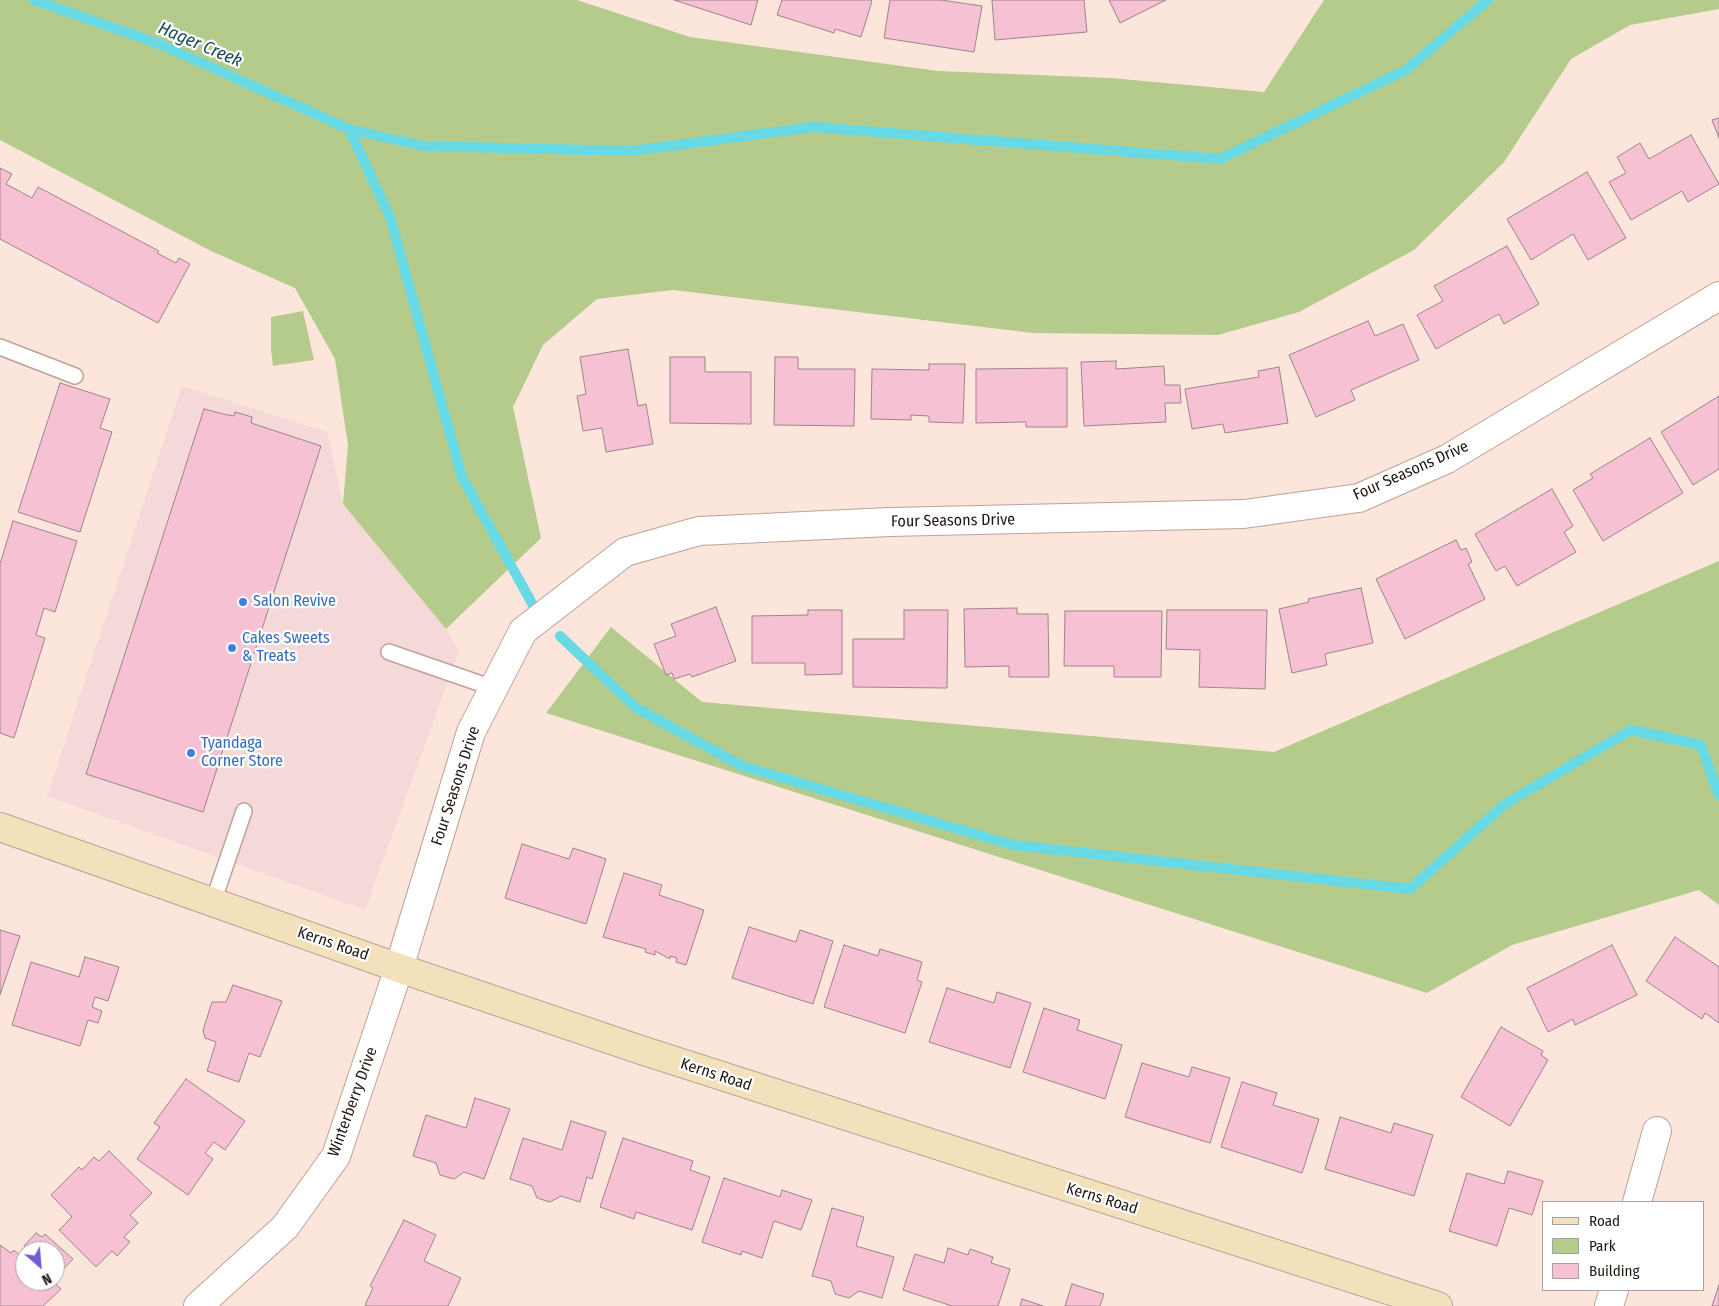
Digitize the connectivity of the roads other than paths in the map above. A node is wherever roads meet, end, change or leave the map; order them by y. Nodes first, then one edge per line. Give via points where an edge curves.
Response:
1 (1719, 296) edge
2 (0, 347) edge
3 (75, 376) dead end
4 (389, 652) dead end
5 (493, 688) junction
6 (244, 811) dead end
7 (0, 827) edge
8 (213, 902) junction
9 (399, 968) junction
10 (1657, 1131) dead end
11 (1637, 1201) edge
12 (1614, 1291) edge
13 (198, 1306) edge
14 (1438, 1306) edge
15 (1609, 1306) edge

1 - 5 street, Four Seasons Drive via 1447,459 1359,498 1244,514 889,522 699,532 625,552 523,631
2 - 3 lane
4 - 5 lane
5 - 9 street, Four Seasons Drive via 471,732
6 - 8 lane
7 - 8 street, Kerns Road
8 - 9 street, Kerns Road
9 - 13 street, Winterberry Drive via 336,1156 285,1227
9 - 14 street, Kerns Road via 641,1050
10 - 11 street
12 - 15 street

